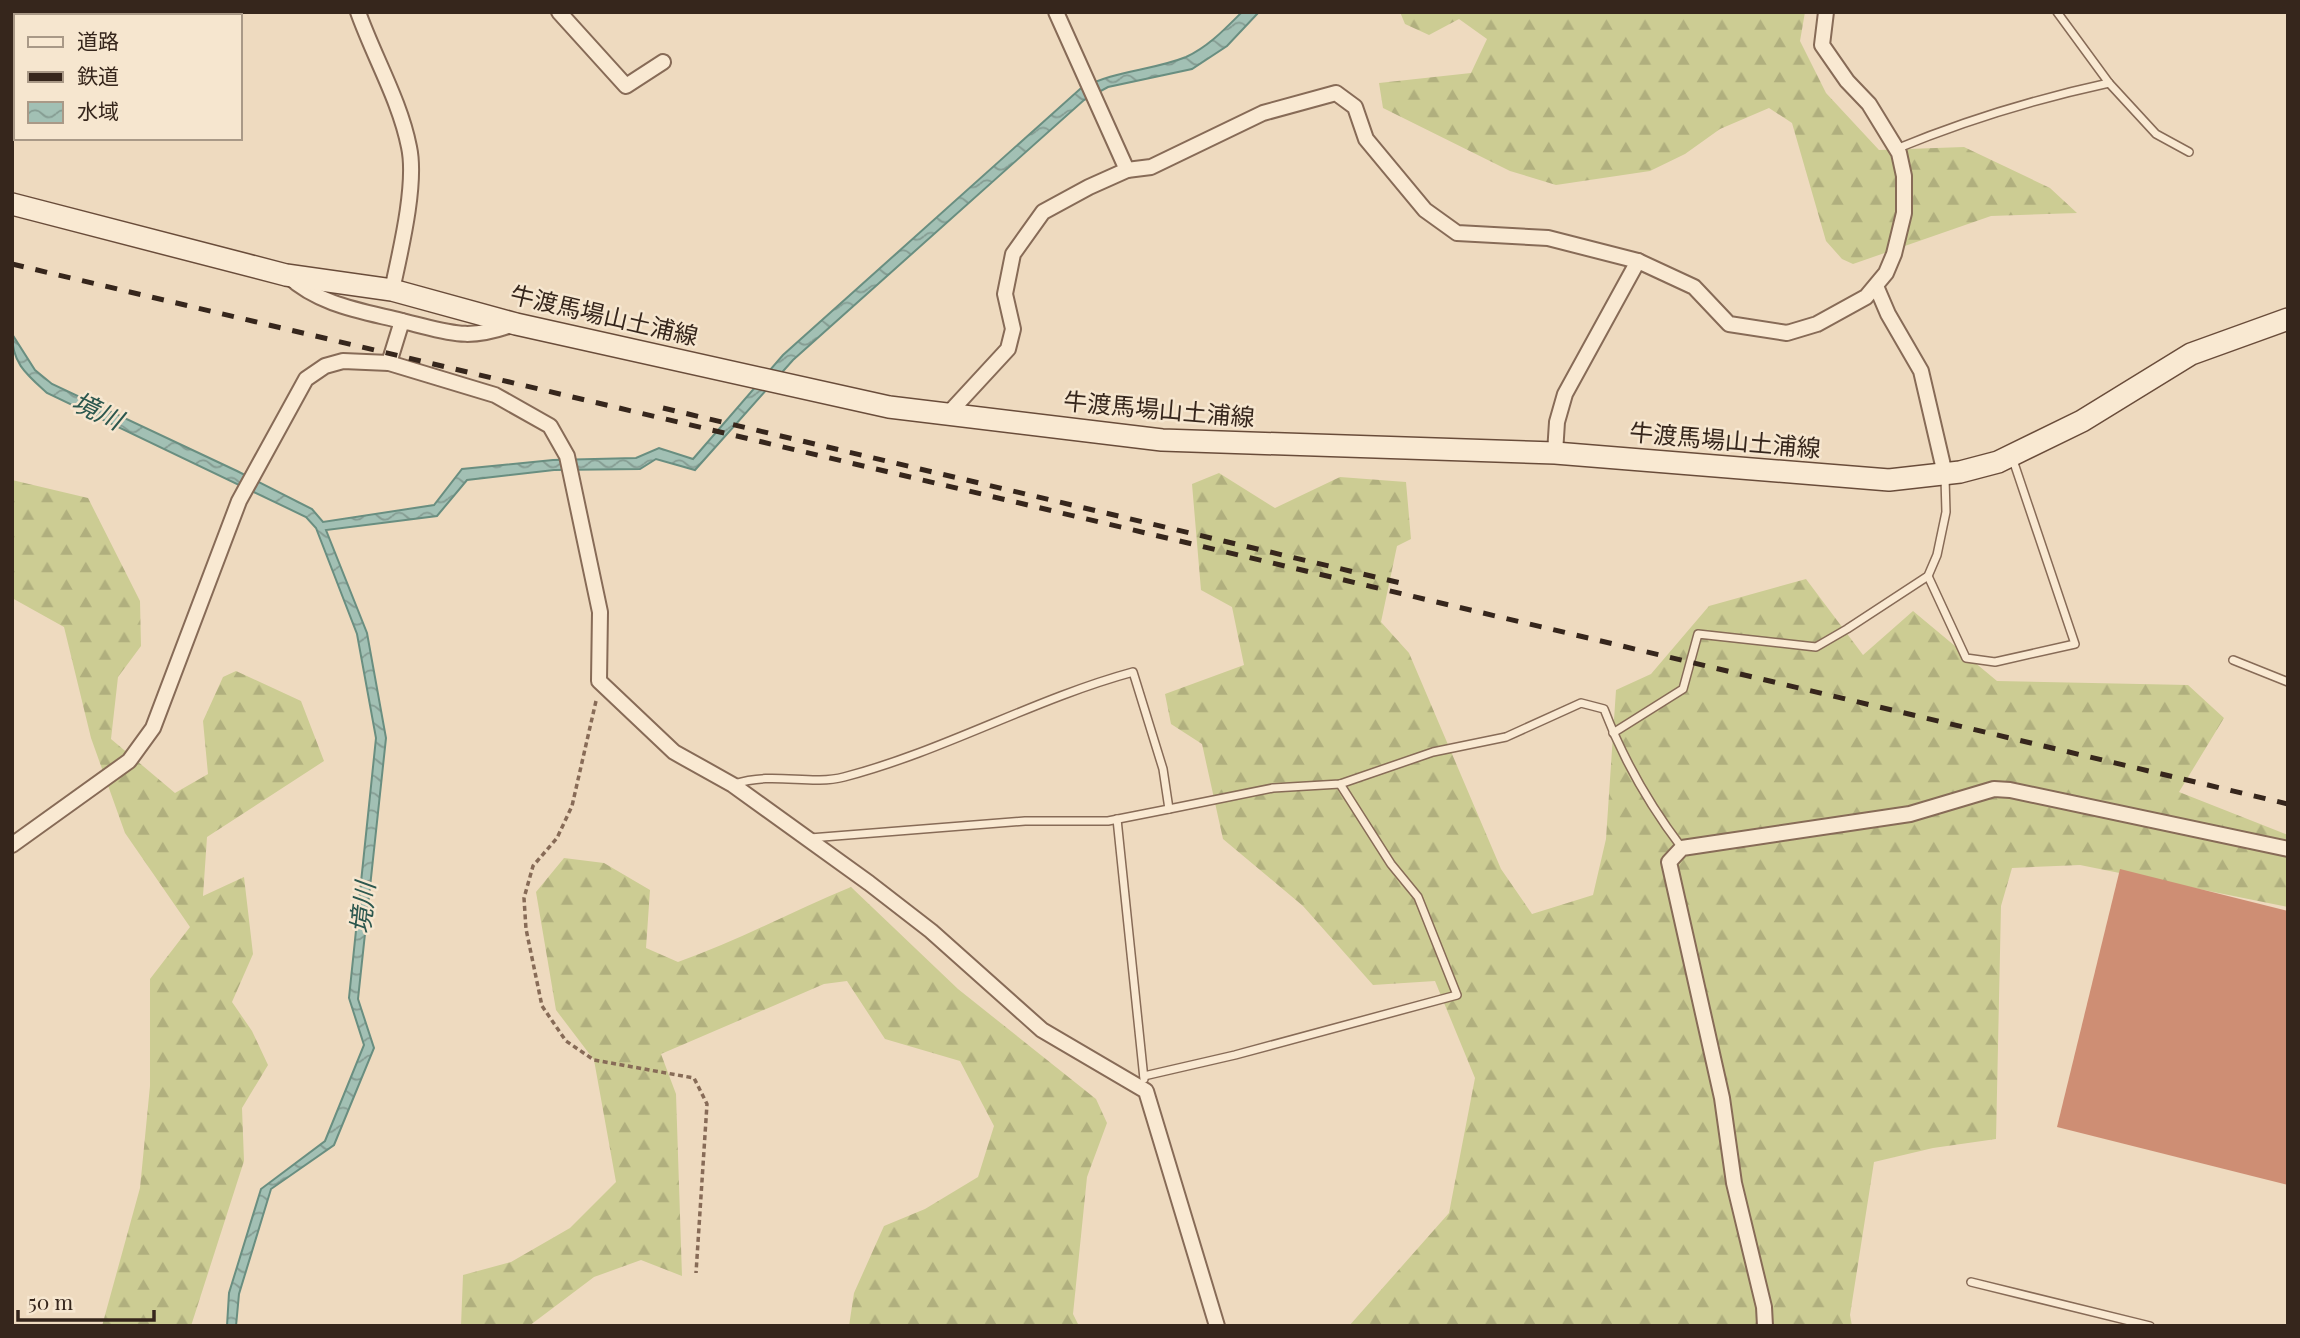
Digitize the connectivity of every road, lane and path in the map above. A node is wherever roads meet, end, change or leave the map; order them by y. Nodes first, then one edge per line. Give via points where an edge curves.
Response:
1 (358, 12) edge
2 (559, 12) edge
3 (1056, 12) edge
4 (1826, 12) edge
5 (2057, 12) edge
6 (663, 62) dead end
7 (2109, 83) junction
8 (1896, 149) junction
9 (2189, 152) dead end
10 (1127, 170) junction
11 (12, 204) edge
12 (1638, 261) junction
13 (286, 275) junction
14 (1876, 286) junction
15 (392, 290) junction
16 (2288, 319) edge
17 (402, 321) junction
18 (516, 324) junction
19 (389, 363) junction
20 (948, 414) junction
21 (1555, 453) junction
22 (2011, 457) junction
23 (1945, 474) junction
24 (1928, 576) junction
25 (2233, 660) dead end
26 (599, 681) junction
27 (2288, 682) edge
28 (1613, 733) junction
29 (1340, 784) junction
30 (733, 785) junction
31 (1169, 809) junction
32 (1117, 819) junction
33 (809, 839) junction
34 (12, 845) edge
35 (1682, 848) junction
36 (2288, 849) edge
37 (1144, 1076) junction
38 (1146, 1091) junction
39 (696, 1273) dead end
40 (1971, 1282) dead end
41 (1217, 1326) edge
42 (1765, 1326) edge
43 (2150, 1326) edge

1 - 15 street via 410,150 406,227
2 - 6 street via 626,86
3 - 10 street
4 - 8 street via 1822,44 1869,104
5 - 7 lane
7 - 8 lane via 2021,103
7 - 9 lane via 2156,134
8 - 14 street via 1904,176 1904,213 1894,254
10 - 12 street via 1151,167 1263,113 1336,93 1355,107 1366,139 1425,210 1457,233 1548,238
10 - 20 street via 1043,212 1013,254 1005,294 1013,329 1008,349
11 - 13 main road, 牛渡馬場山土浦線
12 - 14 street via 1694,287 1729,324 1749,330 1787,333 1817,324 1866,297
12 - 21 street via 1565,394
13 - 15 main road, 牛渡馬場山土浦線
13 - 17 street via 299,287 334,304
14 - 23 street via 1921,371
15 - 18 main road, 牛渡馬場山土浦線
16 - 22 main road, 牛渡馬場山土浦線 via 2191,354 2082,421
17 - 18 street via 461,335 485,335
17 - 19 street
18 - 20 main road, 牛渡馬場山土浦線 via 890,407
19 - 26 street via 495,395 550,426 567,456 600,612
19 - 34 street via 343,360 306,379 239,501 153,728 129,761
20 - 21 main road, 牛渡馬場山土浦線 via 1162,440
21 - 23 main road, 牛渡馬場山土浦線 via 1889,480
22 - 23 main road, 牛渡馬場山土浦線
22 - 24 lane via 2075,643 1995,662 1966,658
23 - 24 lane via 1945,512
24 - 28 lane via 1816,647 1698,634 1683,689
25 - 27 lane
26 - 30 street via 674,752
26 - 39 path via 572,806 557,838 533,866 524,898 526,929 541,1006 566,1041 594,1060 694,1078 707,1104
28 - 29 lane via 1604,709 1581,703 1506,737 1433,752
28 - 35 lane via 1658,817
29 - 31 lane via 1273,788
29 - 37 lane via 1418,897 1457,995
30 - 31 lane via 757,777 840,778 917,755 1081,686 1133,672 1163,769
30 - 33 street
31 - 32 lane
32 - 33 lane via 1025,821
32 - 37 lane
33 - 38 street via 931,931 1042,1030
35 - 36 street via 1910,814 1994,789
35 - 42 street via 1669,862 1722,1098 1734,1183
37 - 38 lane
38 - 41 street
40 - 43 lane

